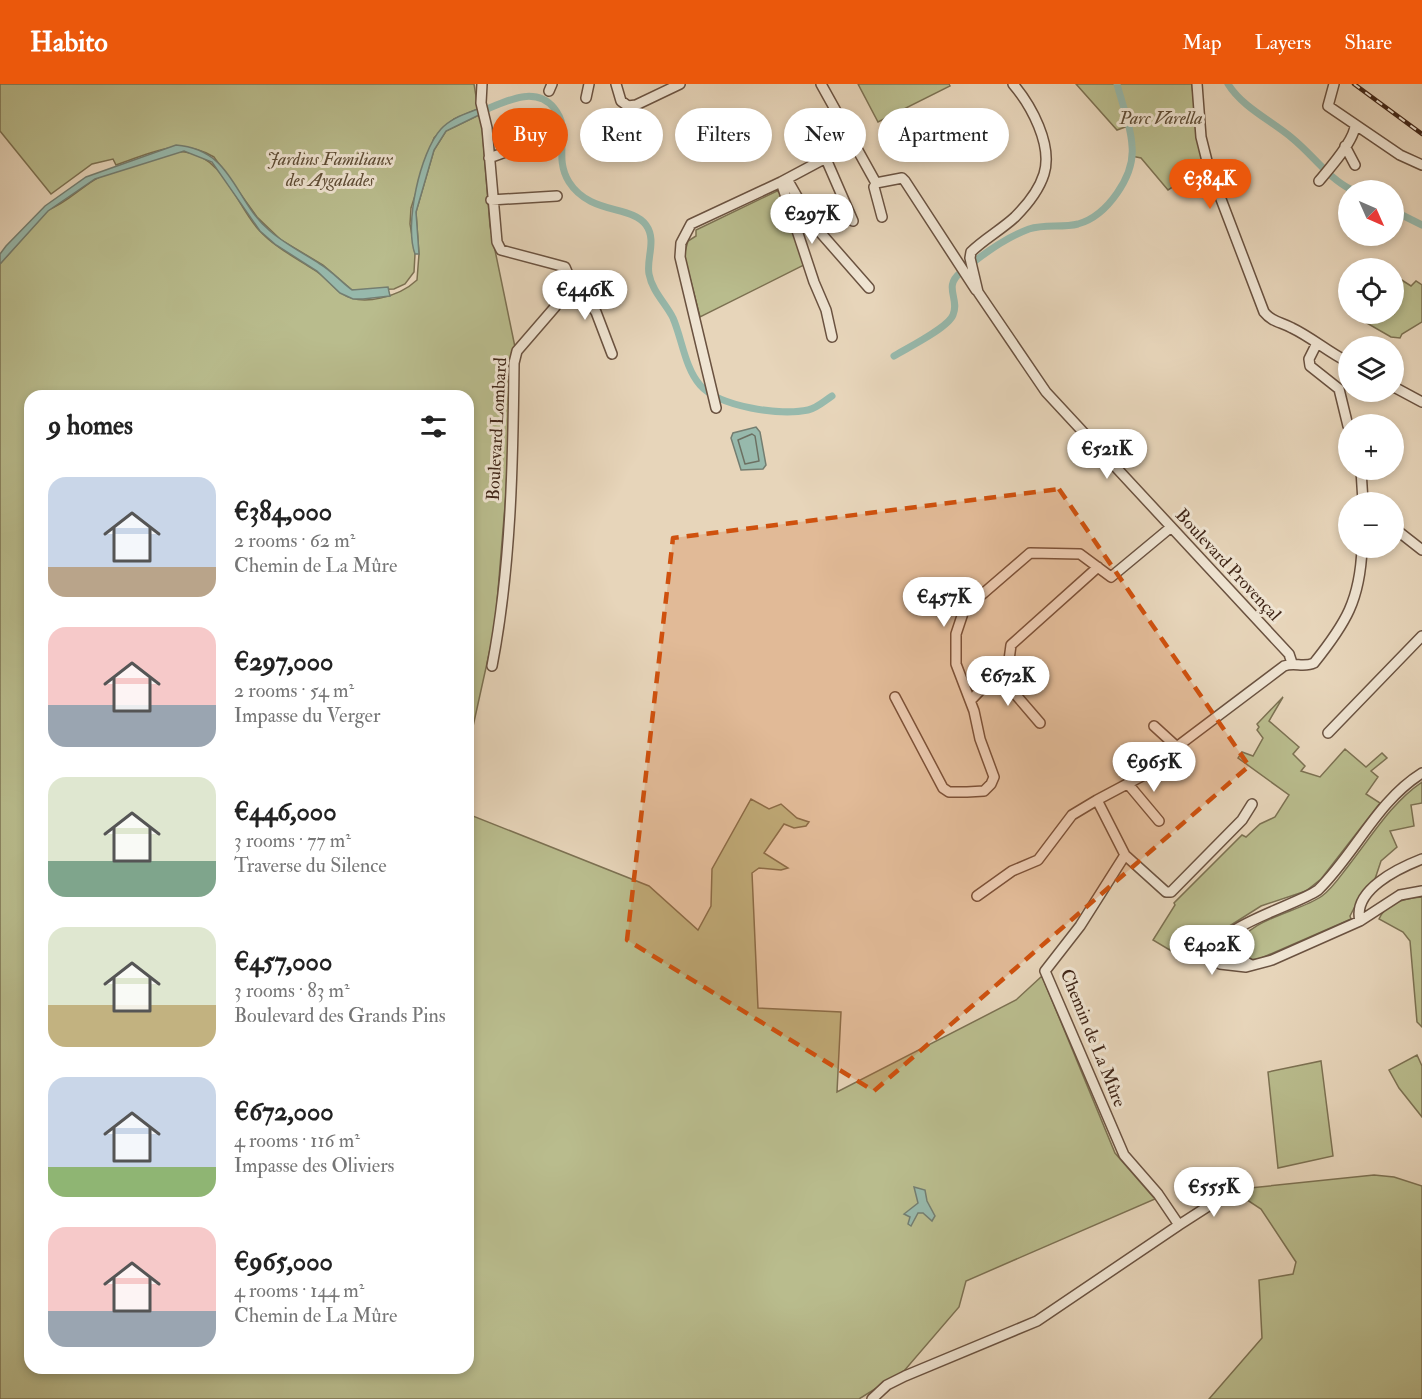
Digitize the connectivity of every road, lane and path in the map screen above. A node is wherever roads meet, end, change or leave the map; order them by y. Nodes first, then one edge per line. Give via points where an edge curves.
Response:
1 (482, 84) edge
2 (589, 84) edge
3 (616, 84) edge
4 (680, 84) edge
5 (821, 84) edge
6 (1013, 84) edge
7 (1197, 84) edge
8 (1334, 84) edge
9 (586, 98) dead end
10 (834, 108) edge
11 (1355, 125) junction
12 (1345, 146) junction
13 (492, 157) edge
14 (489, 158) junction
15 (820, 162) edge
16 (827, 162) edge
17 (864, 162) edge
18 (1355, 165) dead end
19 (1422, 165) edge
20 (1324, 175) dead end
21 (784, 181) junction
22 (876, 183) junction
23 (557, 196) dead end
24 (491, 200) junction
25 (882, 217) dead end
26 (853, 221) dead end
27 (970, 275) junction
28 (571, 281) junction
29 (869, 288) dead end
30 (832, 337) dead end
31 (1316, 345) junction
32 (612, 354) dead end
33 (1338, 357) edge
34 (1404, 393) edge
35 (1420, 403) edge
36 (716, 408) dead end
37 (1345, 414) edge
38 (1170, 528) junction
39 (1404, 536) edge
40 (1422, 550) edge
41 (1361, 558) edge
42 (1098, 567) junction
43 (1422, 636) edge
44 (1292, 663) junction
45 (492, 666) dead end
46 (997, 673) junction
47 (895, 697) dead end
48 (971, 700) junction
49 (1040, 723) dead end
50 (1154, 726) dead end
51 (1328, 733) dead end
52 (1177, 747) junction
53 (1422, 773) edge
54 (1128, 784) junction
55 (1097, 800) junction
56 (1252, 804) dead end
57 (1159, 821) dead end
58 (1125, 855) junction
59 (1422, 859) edge
60 (1422, 891) edge
61 (977, 896) dead end
62 (1360, 921) junction
63 (1248, 922) junction
64 (1253, 966) junction
65 (1235, 1189) dead end
66 (1179, 1225) junction
67 (872, 1399) edge

1 - 14 street via 480,103
2 - 9 street
3 - 4 street via 621,100 628,106
5 - 10 street
6 - 27 street, Boulevard Provençal via 1030,110 1044,144 1044,174 1029,202 975,248 970,258
7 - 31 street via 1201,137 1208,165 1264,312 1270,320 1293,328
8 - 11 street via 1328,106
11 - 12 street
11 - 19 street
12 - 18 street
12 - 20 street
13 - 14 street
14 - 24 street
15 - 21 street
16 - 26 street
17 - 22 street
21 - 29 street via 812,223
21 - 30 street
21 - 36 street via 691,224 681,243 684,274
22 - 25 street
22 - 27 street via 902,178 959,267
23 - 24 street
24 - 28 street via 501,250 565,267
27 - 38 street, Boulevard Provençal via 1046,392
28 - 32 street via 596,312
28 - 45 street, Boulevard Lombard via 555,307 517,351 514,363 508,521 499,630
31 - 33 street
31 - 37 street via 1310,366 1339,389
34 - 35 street
38 - 42 street via 1111,577
38 - 44 street, Boulevard Provençal via 1289,654
39 - 40 street
41 - 44 street via 1358,585 1346,621 1314,663
42 - 46 street via 1011,645 1009,660
42 - 48 street via 1080,554 1030,554 964,610 954,650
43 - 51 street
44 - 52 street
46 - 48 street
46 - 49 street
47 - 48 street via 943,788 949,792 984,791 994,777
50 - 52 street
52 - 54 street
53 - 63 street via 1378,814 1318,891
54 - 55 street
54 - 57 street
55 - 58 street
55 - 61 street via 1072,815 1038,861 1012,871
56 - 58 street via 1242,820 1171,892 1166,892
58 - 66 street, Chemin de La Mûre via 1080,926 1045,971 1124,1155
59 - 62 street via 1380,882 1364,900
60 - 62 street via 1400,895
62 - 64 street
63 - 64 street via 1235,938 1233,948 1237,957
63 - 64 street via 1215,947 1212,955 1216,963
65 - 66 street
66 - 67 street via 1037,1321 905,1376

